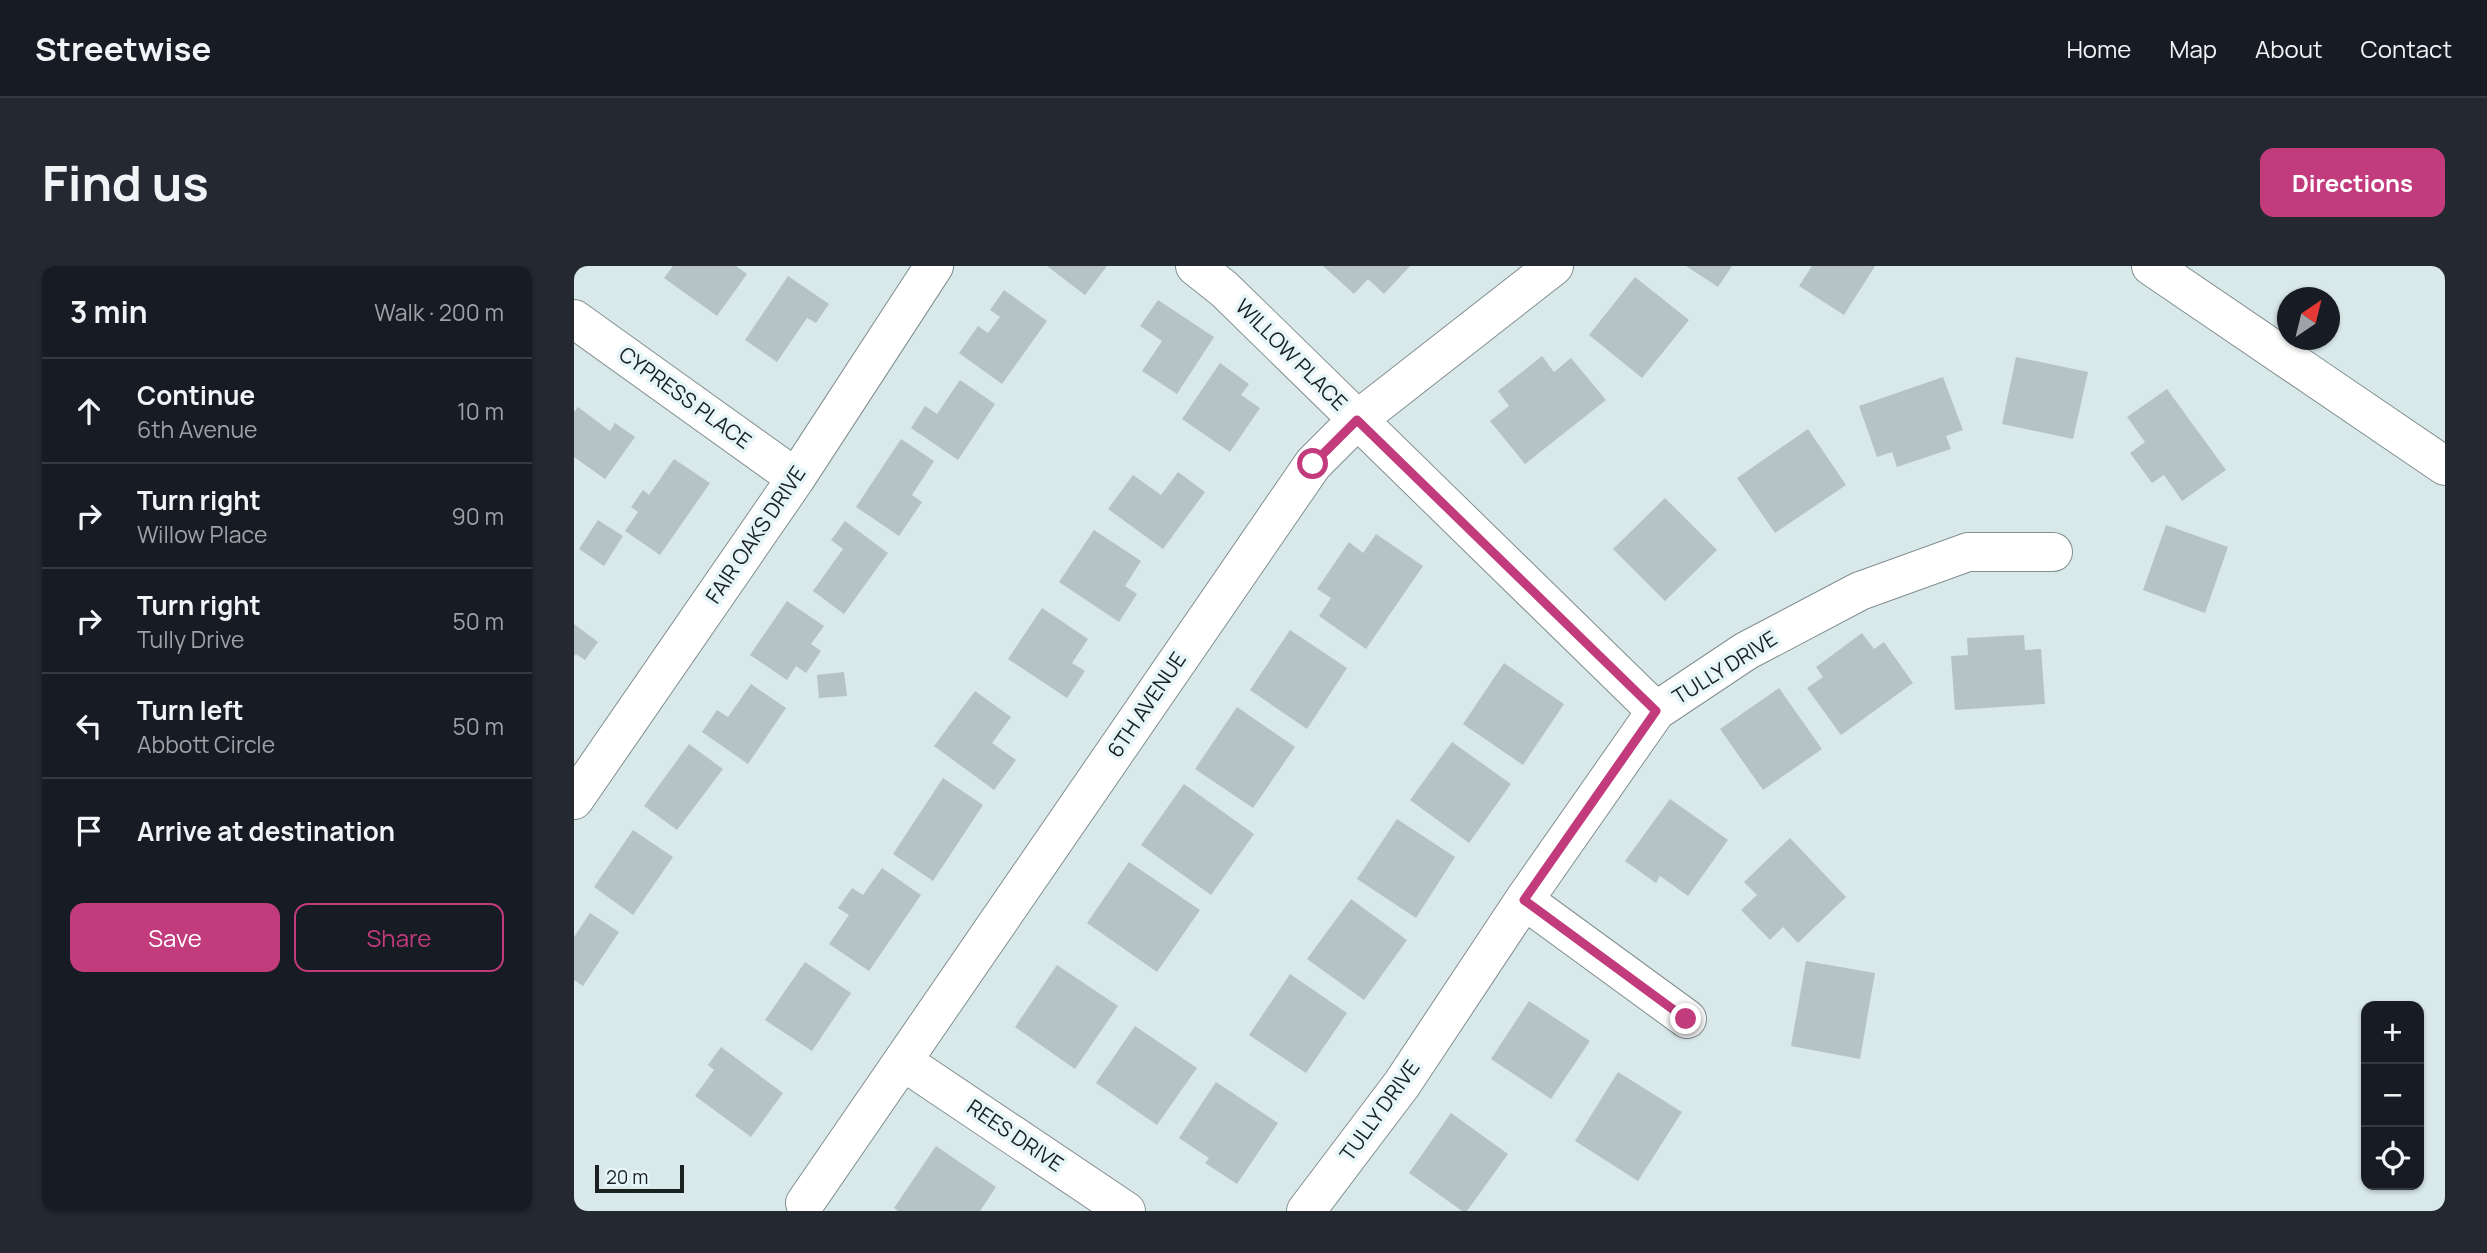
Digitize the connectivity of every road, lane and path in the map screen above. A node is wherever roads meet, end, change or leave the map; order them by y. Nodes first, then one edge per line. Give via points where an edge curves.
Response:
1 (934, 266) edge
2 (1195, 266) edge
3 (1554, 266) edge
4 (2151, 266) edge
5 (574, 319) edge
6 (1357, 420) junction
7 (2445, 466) edge
8 (796, 478) junction
9 (2053, 552) dead end
10 (1656, 711) junction
11 (574, 800) edge
12 (1524, 900) junction
13 (1686, 1019) dead end
14 (904, 1062) junction
15 (805, 1203) dead end
16 (1126, 1211) edge
17 (1306, 1211) edge

1 - 8 street, FAIR OAKS DRIVE
2 - 6 street, WILLOW PLACE
3 - 6 street, 6TH AVENUE
4 - 7 street
5 - 8 street, CYPRESS PLACE
6 - 10 street, WILLOW PLACE
6 - 14 street, 6TH AVENUE via 1313,464
8 - 11 street, FAIR OAKS DRIVE
9 - 10 street, TULLY DRIVE via 1968,552 1860,591 1746,651
10 - 12 street, TULLY DRIVE
12 - 13 street
12 - 17 street, TULLY DRIVE via 1402,1084
14 - 15 street, 6TH AVENUE
14 - 16 street, REES DRIVE

